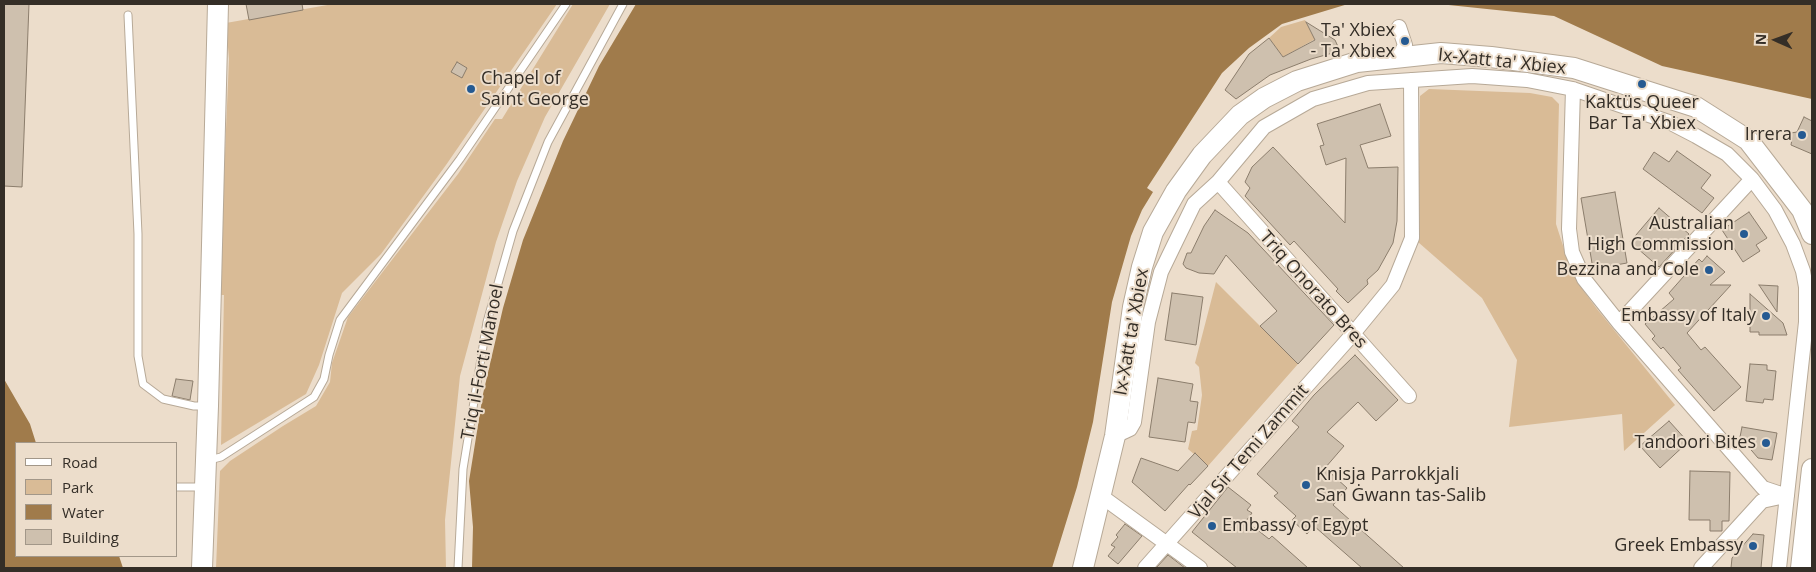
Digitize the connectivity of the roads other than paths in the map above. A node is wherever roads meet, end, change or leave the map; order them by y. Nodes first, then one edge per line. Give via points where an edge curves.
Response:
1 (218, 4) edge
2 (566, 4) edge
3 (623, 4) edge
4 (128, 15) dead end
5 (1399, 27) dead end
6 (1399, 57) junction
7 (1411, 80) junction
8 (1573, 89) junction
9 (1752, 179) junction
10 (1218, 182) junction
11 (1812, 234) edge
12 (1619, 323) junction
13 (1352, 334) junction
14 (1409, 396) dead end
15 (208, 406) junction
16 (1115, 436) junction
17 (206, 461) junction
18 (1812, 469) edge
19 (205, 486) junction
20 (178, 487) edge
21 (1101, 496) junction
22 (1787, 496) junction
23 (1168, 544) junction
24 (202, 568) edge
25 (458, 568) edge
26 (1083, 568) edge
27 (1145, 568) edge
28 (1200, 568) edge
29 (1701, 568) edge
30 (1780, 568) edge
31 (1802, 568) edge

1 - 15 main road
2 - 17 lane via 460,159 340,320 324,379 314,397 221,457
3 - 25 lane, Triq il-Forti Manoel via 548,142 513,231 488,322 463,469
4 - 15 lane via 138,234 138,356 143,384 163,399
5 - 6 street via 1405,45
6 - 11 main road, Ix-Xatt ta' Xbiex via 1441,53 1574,68 1696,107 1748,140 1802,210
6 - 16 main road, Ix-Xatt ta' Xbiex via 1357,62 1297,81 1240,115 1202,154 1154,232 1142,267 1133,307
7 - 8 street via 1503,78
7 - 10 street via 1368,84 1313,99 1264,127
7 - 13 street, Vjal Sir Temi Zammit via 1412,238 1393,285
8 - 9 street via 1669,122 1726,154
8 - 12 street via 1569,229 1572,252 1584,279
9 - 12 street
9 - 22 street via 1794,244 1806,287 1806,322
10 - 13 street, Triq Onorato Bres
10 - 16 street via 1194,204 1161,272 1148,322 1134,422 1130,429
12 - 22 street via 1763,488
13 - 14 street, Triq Onorato Bres
13 - 23 street, Vjal Sir Temi Zammit
15 - 17 main road
16 - 21 main road, Ix-Xatt ta' Xbiex
17 - 19 main road
18 - 31 main road
19 - 20 lane
19 - 24 main road
21 - 23 street
21 - 26 main road, Ix-Xatt ta' Xbiex
22 - 29 street via 1762,501
22 - 30 street
23 - 27 street, Vjal Sir Temi Zammit
23 - 28 street

